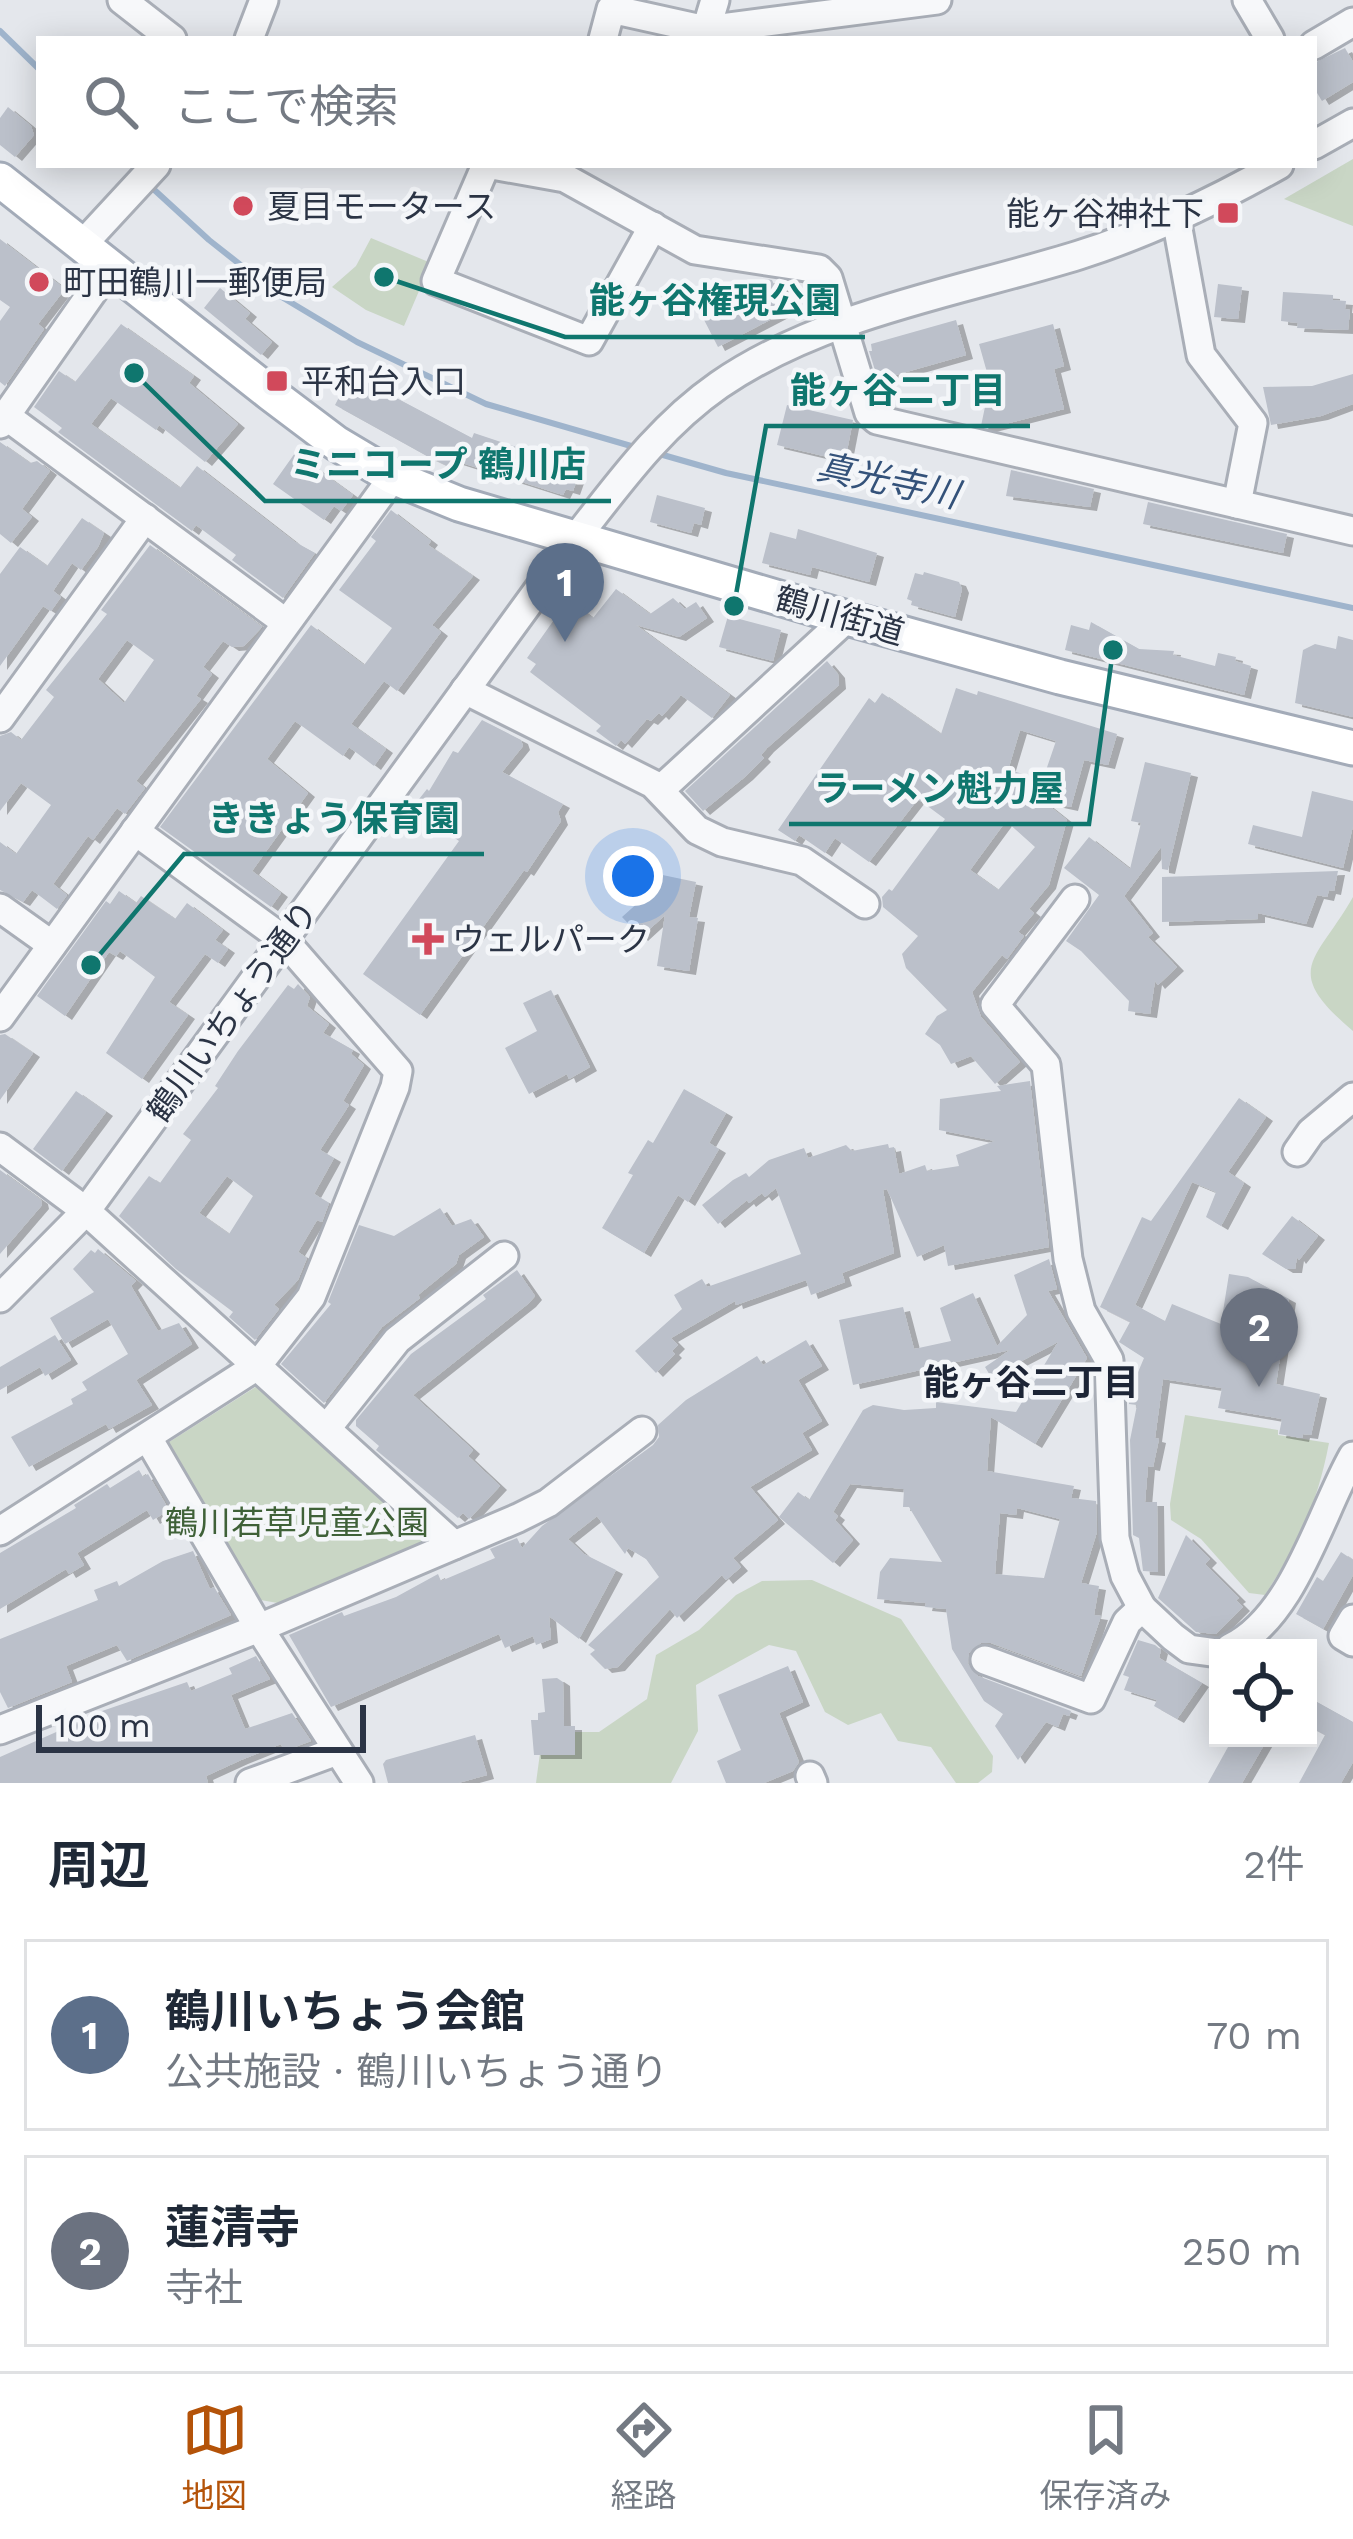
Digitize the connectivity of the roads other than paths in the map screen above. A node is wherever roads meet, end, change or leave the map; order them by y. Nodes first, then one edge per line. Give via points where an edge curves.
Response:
1 (122, 0) edge
2 (264, 0) edge
3 (716, 0) edge
4 (938, 0) edge
5 (1246, 0) edge
6 (1353, 22) edge
7 (706, 30) junction
8 (168, 36) edge
9 (250, 36) edge
10 (604, 36) edge
11 (1268, 36) edge
12 (1317, 43) edge
13 (1353, 123) edge
14 (1317, 143) edge
15 (154, 168) edge
16 (488, 168) edge
17 (530, 168) edge
18 (1273, 168) edge
19 (570, 171) edge
20 (0, 180) edge
21 (1176, 218) junction
22 (652, 226) junction
23 (82, 245) junction
24 (110, 267) junction
25 (843, 326) junction
26 (3, 420) edge
27 (393, 477) junction
28 (1237, 504) junction
29 (145, 518) junction
30 (1353, 530) edge
31 (576, 538) junction
32 (847, 618) junction
33 (285, 622) junction
34 (465, 690) junction
35 (0, 718) edge
36 (1353, 748) edge
37 (660, 790) junction
38 (135, 832) junction
39 (1075, 899) dead end
40 (865, 904) dead end
41 (0, 908) edge
42 (284, 940) junction
43 (52, 945) junction
44 (0, 1017) edge
45 (1353, 1097) edge
46 (0, 1147) edge
47 (1297, 1152) dead end
48 (86, 1211) junction
49 (504, 1256) dead end
50 (0, 1298) edge
51 (257, 1366) junction
52 (327, 1428) junction
53 (642, 1431) dead end
54 (148, 1438) junction
55 (1353, 1456) edge
56 (0, 1531) edge
57 (454, 1545) junction
58 (1142, 1609) junction
59 (1353, 1619) edge
60 (259, 1628) junction
61 (1243, 1639) edge
62 (1353, 1642) edge
63 (1209, 1652) edge
64 (985, 1660) dead end
65 (0, 1730) edge
66 (338, 1750) junction
67 (250, 1783) edge
68 (359, 1783) edge

1 - 8 street
2 - 9 street
3 - 7 street
4 - 7 street
5 - 11 street
6 - 12 street
7 - 10 street via 611,9
13 - 14 street
15 - 23 street
16 - 22 street via 436,281 589,341
17 - 19 street
18 - 21 street, 鶴川いちょう通り
19 - 22 street
20 - 23 main road, 鶴川街道
21 - 25 street, 鶴川いちょう通り
21 - 28 street via 1201,355 1252,423
22 - 25 street via 695,250 819,269
23 - 24 main road, 鶴川街道
24 - 26 street
24 - 27 main road, 鶴川街道 via 336,443
25 - 28 street via 877,420
25 - 31 street, 鶴川いちょう通り via 747,368 694,405 634,463
26 - 29 street
27 - 31 main road, 鶴川街道
27 - 33 street
28 - 30 street
29 - 33 street
29 - 35 street
31 - 32 main road, 鶴川街道
31 - 34 street, 鶴川いちょう通り
32 - 36 main road, 鶴川街道
32 - 37 street
33 - 38 street
34 - 37 street
34 - 42 street, 鶴川いちょう通り
37 - 40 street via 697,830 802,861
38 - 42 street
38 - 43 street
39 - 58 street via 995,1005 1046,1065 1068,1258 1081,1311 1109,1360 1114,1538
41 - 43 street
42 - 48 street, 鶴川いちょう通り
42 - 51 street via 398,1071 311,1298
43 - 44 street
45 - 47 street
46 - 48 street
48 - 50 street, 鶴川いちょう通り
48 - 51 street
49 - 52 street via 397,1340
51 - 52 street
51 - 54 street
52 - 57 street
53 - 57 street via 548,1502
54 - 56 street
54 - 60 street
55 - 61 street via 1318,1539 1263,1625
57 - 60 street
58 - 63 street via 1189,1649
58 - 64 street via 1126,1622 1091,1699
59 - 62 street via 1343,1636
60 - 65 street
60 - 66 street
66 - 67 street
66 - 68 street

